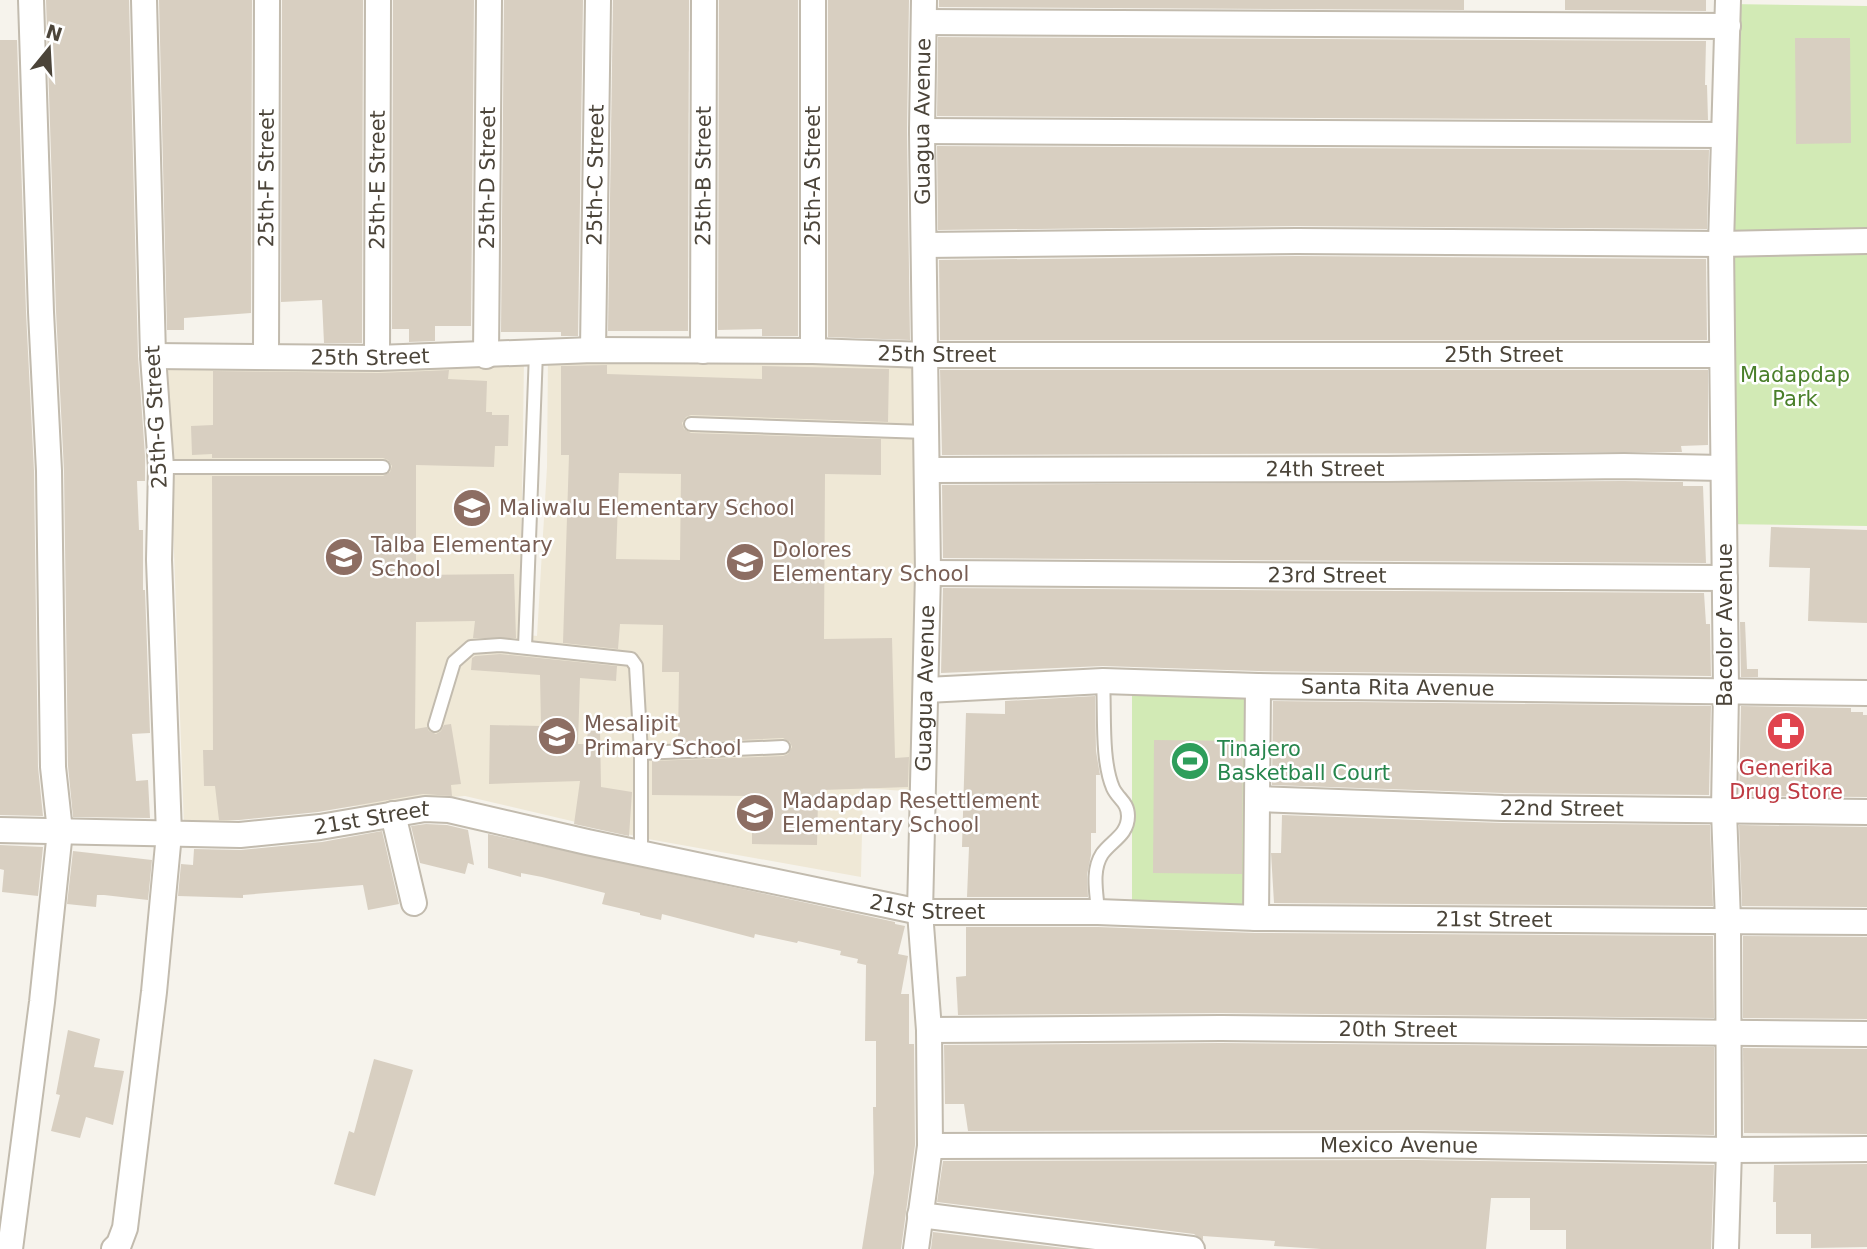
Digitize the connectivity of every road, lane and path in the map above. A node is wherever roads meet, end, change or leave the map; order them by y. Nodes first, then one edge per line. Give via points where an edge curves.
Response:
1 (31, 0) edge
2 (144, 0) edge
3 (267, 0) edge
4 (378, 0) edge
5 (489, 0) edge
6 (598, 0) edge
7 (704, 0) edge
8 (813, 0) edge
9 (1728, 0) edge
10 (925, 11) edge
11 (1728, 26) junction
12 (922, 131) junction
13 (1724, 135) junction
14 (1867, 241) edge
15 (1721, 244) junction
16 (924, 245) junction
17 (593, 351) junction
18 (704, 351) junction
19 (813, 351) junction
20 (536, 352) junction
21 (926, 355) junction
22 (1721, 355) junction
23 (153, 356) junction
24 (266, 356) junction
25 (486, 356) junction
26 (377, 358) junction
27 (691, 424) dead end
28 (926, 432) junction
29 (161, 467) junction
30 (383, 467) dead end
31 (1723, 468) junction
32 (928, 470) junction
33 (928, 573) junction
34 (1725, 578) junction
35 (525, 647) junction
36 (1103, 681) junction
37 (1258, 686) junction
38 (927, 690) junction
39 (1726, 690) junction
40 (1867, 693) edge
41 (435, 724) dead end
42 (783, 747) dead end
43 (641, 753) junction
44 (1258, 799) junction
45 (1724, 811) junction
46 (1867, 812) edge
47 (393, 814) junction
48 (0, 830) edge
49 (60, 831) junction
50 (169, 834) junction
51 (641, 854) junction
52 (414, 903) dead end
53 (920, 912) junction
54 (1098, 912) junction
55 (1256, 918) junction
56 (1728, 921) junction
57 (1867, 922) edge
58 (929, 1030) junction
59 (1727, 1031) junction
60 (1867, 1034) edge
61 (930, 1146) junction
62 (1867, 1149) edge
63 (1729, 1150) junction
64 (920, 1216) junction
65 (1040, 1239) edge
66 (1150, 1246) edge
67 (10, 1249) edge
68 (114, 1249) edge
69 (916, 1249) edge
70 (1192, 1249) edge
71 (1727, 1249) edge

1 - 49 street via 50,471 53,766
2 - 23 street, 25th-G Street
3 - 24 street, 25th-F Street
4 - 26 street, 25th-E Street
5 - 25 street, 25th-D Street
6 - 17 street, 25th-C Street
7 - 18 street, 25th-B Street
8 - 19 street, 25th-A Street
9 - 11 street, Bacolor Avenue
10 - 11 street
10 - 12 street, Guagua Avenue
11 - 13 street, Bacolor Avenue
12 - 13 street
12 - 16 street, Guagua Avenue
13 - 15 street, Bacolor Avenue
14 - 15 street
15 - 16 street via 1297,241
15 - 22 street, Bacolor Avenue
16 - 21 street, Guagua Avenue
17 - 18 street, 25th Street
17 - 20 street, 25th Street
18 - 19 street, 25th Street
19 - 21 street, 25th Street
20 - 25 street, 25th Street
20 - 35 lane
21 - 22 street, 25th Street
21 - 28 street, Guagua Avenue
22 - 31 street, Bacolor Avenue
23 - 24 street, 25th Street
23 - 29 street, 25th-G Street
24 - 26 street, 25th Street
25 - 26 street, 25th Street
27 - 28 lane
28 - 32 street, Guagua Avenue
29 - 30 lane
29 - 50 street, 25th-G Street via 159,560
31 - 32 street, 24th Street
31 - 34 street, Bacolor Avenue
32 - 33 street, Guagua Avenue
33 - 34 street, 23rd Street
33 - 38 street, Guagua Avenue
34 - 39 street, Bacolor Avenue
35 - 41 lane via 471,647 454,662
35 - 43 lane via 631,659 636,666
36 - 37 street, Santa Rita Avenue
36 - 38 street, Santa Rita Avenue
36 - 54 lane via 1110,771 1128,816 1123,832 1102,853 1095,875
37 - 39 street, Santa Rita Avenue
37 - 44 street
38 - 53 street, Guagua Avenue
39 - 40 street, Santa Rita Avenue
39 - 45 street, Bacolor Avenue
42 - 43 lane
43 - 51 lane
44 - 45 street, 22nd Street
44 - 55 street
45 - 46 street, 22nd Street
45 - 56 street, Bacolor Avenue
47 - 50 street, 21st Street via 240,835
47 - 51 street, 21st Street via 449,810
47 - 52 street
48 - 49 street, 21st Street
49 - 50 street, 21st Street
49 - 67 street
50 - 68 street, 25th-G Street via 125,1228
51 - 53 street, 21st Street
53 - 54 street, 21st Street
53 - 58 street, Guagua Avenue
54 - 55 street, 21st Street
55 - 56 street, 21st Street
56 - 57 street, 21st Street
56 - 59 street, Bacolor Avenue
58 - 59 street, 20th Street
58 - 61 street, Guagua Avenue
59 - 60 street, 20th Street
59 - 63 street, Bacolor Avenue
61 - 63 street, Mexico Avenue
61 - 64 street, Guagua Avenue
62 - 63 street, Mexico Avenue
63 - 71 street, Bacolor Avenue
64 - 65 street
64 - 69 street, Guagua Avenue
65 - 66 street
66 - 70 street

